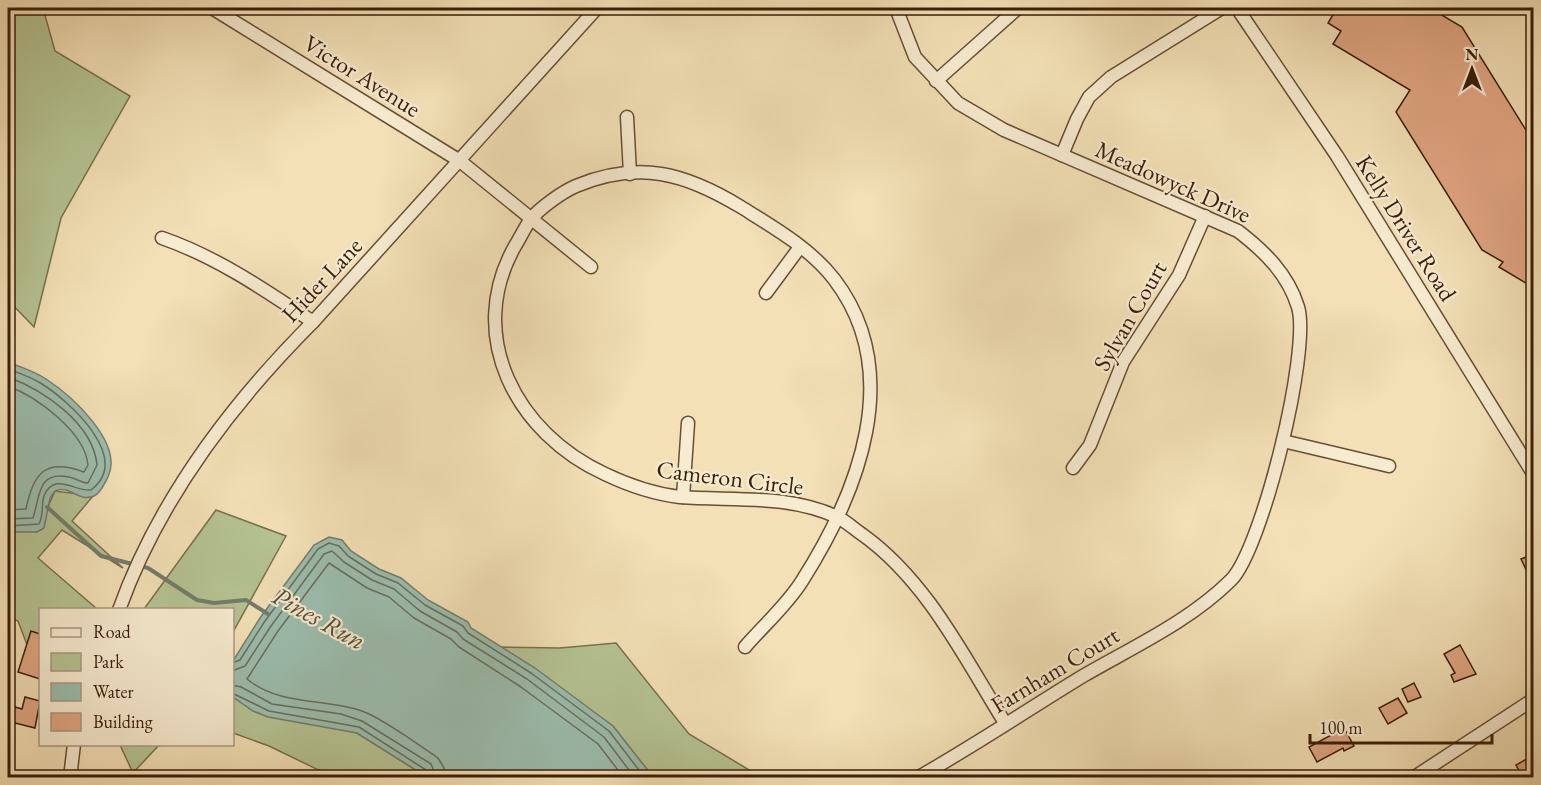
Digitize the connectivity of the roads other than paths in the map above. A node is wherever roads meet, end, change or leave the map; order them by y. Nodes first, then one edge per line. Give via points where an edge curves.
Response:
1 (212, 8) edge
2 (597, 8) edge
3 (896, 8) edge
4 (1018, 8) edge
5 (1222, 8) edge
6 (1237, 8) edge
7 (936, 81) junction
8 (627, 117) dead end
9 (1062, 155) junction
10 (460, 161) junction
11 (630, 174) junction
12 (1204, 216) junction
13 (532, 218) junction
14 (162, 238) dead end
15 (800, 247) junction
16 (591, 267) dead end
17 (766, 293) dead end
18 (313, 322) junction
19 (688, 423) dead end
20 (1283, 441) junction
21 (1389, 466) dead end
22 (1073, 468) dead end
23 (1533, 475) edge
24 (683, 497) junction
25 (837, 517) junction
26 (1212, 596) joint
27 (119, 608) edge
28 (745, 647) dead end
29 (1533, 699) edge
30 (1005, 723) junction
31 (74, 746) edge
32 (70, 777) edge
33 (917, 777) edge
34 (1413, 777) edge

1 - 10 street, Victor Avenue
2 - 10 street, Hider Lane
3 - 7 street, Meadowyck Drive via 915,57
4 - 7 street
5 - 9 street via 1111,77 1089,97
6 - 23 street, Kelly Driver Road via 1337,156
7 - 9 street, Meadowyck Drive via 958,103 1004,130
8 - 11 street
9 - 12 street, Meadowyck Drive
10 - 13 street
10 - 18 street, Hider Lane
11 - 13 street, Cameron Circle via 573,187
11 - 15 street, Cameron Circle via 657,171 706,186
12 - 20 street, Meadowyck Drive via 1238,231 1267,254 1299,308 1302,333
12 - 22 street, Sylvan Court via 1179,275 1128,354 1090,445
13 - 16 street
13 - 24 street, Cameron Circle via 507,260 495,293 498,355 511,385 540,427 572,456 625,482
14 - 18 street via 190,248 253,283
15 - 17 street
15 - 25 street, Cameron Circle via 833,277 858,317 871,370 869,426 857,473
18 - 27 street, Hider Lane via 273,362 197,462 158,521
19 - 24 street
20 - 21 street
20 - 26 street, Meadowyck Drive via 1243,564
24 - 25 street, Cameron Circle via 742,497 790,504
25 - 28 street via 800,584
25 - 30 street, Cameron Circle via 882,549 919,587
26 - 30 street, Farnham Court via 1189,614
29 - 34 street
30 - 33 street, Farnham Court
31 - 32 street

